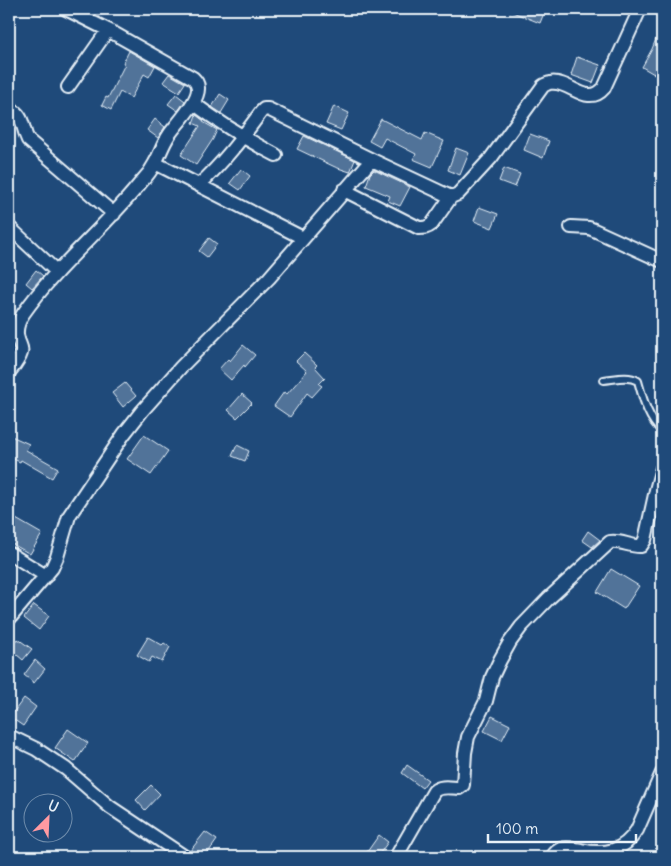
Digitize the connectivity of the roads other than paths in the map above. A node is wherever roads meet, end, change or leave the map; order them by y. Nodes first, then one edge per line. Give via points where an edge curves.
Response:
1 (66, 9) edge
2 (640, 9) edge
3 (108, 30) junction
4 (68, 87) dead end
5 (193, 103) junction
6 (9, 108) edge
7 (242, 137) junction
8 (276, 155) dead end
9 (372, 160) junction
10 (155, 162) junction
11 (199, 185) junction
12 (344, 190) junction
13 (451, 197) junction
14 (114, 214) junction
15 (9, 227) edge
16 (571, 227) dead end
17 (303, 238) junction
18 (662, 261) edge
19 (57, 272) junction
20 (9, 372) edge
21 (604, 380) dead end
22 (662, 431) edge
23 (662, 468) edge
24 (9, 553) edge
25 (46, 576) junction
26 (9, 619) edge
27 (9, 736) edge
28 (662, 773) edge
29 (185, 857) edge
30 (396, 857) edge
31 (552, 857) edge

1 - 3 street
2 - 13 street via 600,93 587,95 549,82 543,86 486,163 458,194
3 - 4 street
3 - 5 street via 193,78 199,88
5 - 7 street
5 - 10 street via 168,137
6 - 14 street via 21,118 28,140
7 - 8 street
7 - 9 street via 261,112 268,108
7 - 11 street
9 - 12 street
9 - 13 street
10 - 11 street
10 - 14 street
11 - 17 street
12 - 13 street via 418,228 432,224
12 - 17 street
14 - 19 street
15 - 19 street
16 - 18 street via 589,228
17 - 25 street via 269,278 181,367 124,434 69,516 57,558
19 - 20 street via 18,324 16,332 21,353
21 - 22 lane via 626,378 638,381 644,403 655,425
23 - 30 street via 641,546 610,542 548,599 510,642 468,737 463,785 434,790
24 - 25 street
25 - 26 street
27 - 29 street via 66,769 110,807
28 - 31 street via 637,830 626,843 602,853 561,849

